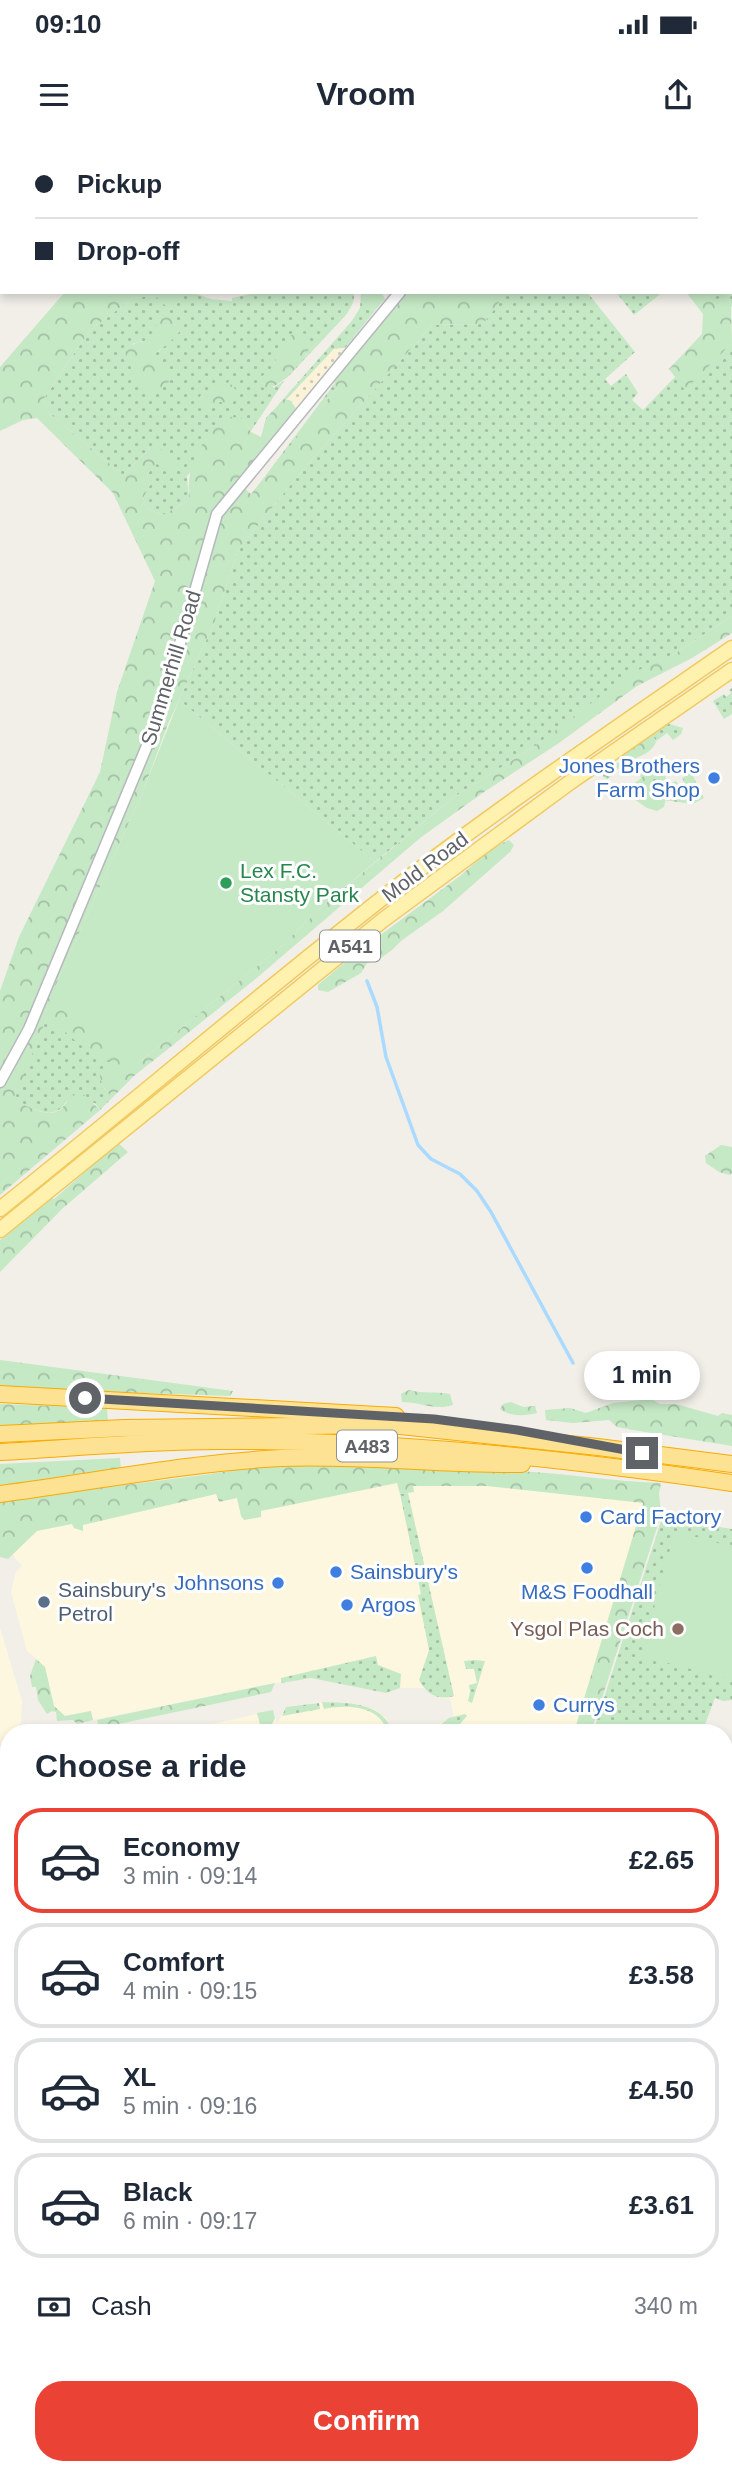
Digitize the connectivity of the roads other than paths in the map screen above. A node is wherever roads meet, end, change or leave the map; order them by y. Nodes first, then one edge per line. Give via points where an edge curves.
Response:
1 (398, 294) edge
2 (732, 648) edge
3 (732, 670) edge
4 (0, 1082) edge
5 (0, 1209) edge
6 (0, 1230) edge
7 (0, 1394) edge
8 (0, 1434) edge
9 (620, 1450) junction
10 (0, 1452) edge
11 (601, 1464) junction
12 (732, 1464) edge
13 (732, 1483) edge
14 (0, 1494) edge

1 - 4 street, Summerhill Road via 217,514 159,717 29,1029
2 - 5 main road, Mold Road / A541 via 414,874
3 - 6 main road, Mold Road / A541 via 383,920
7 - 9 highway, A483 via 434,1419
8 - 9 highway, A483 via 391,1425
9 - 12 highway, A483
10 - 11 highway, A483 via 218,1441 494,1453
11 - 13 highway, A483
11 - 14 highway, A483 via 281,1458

